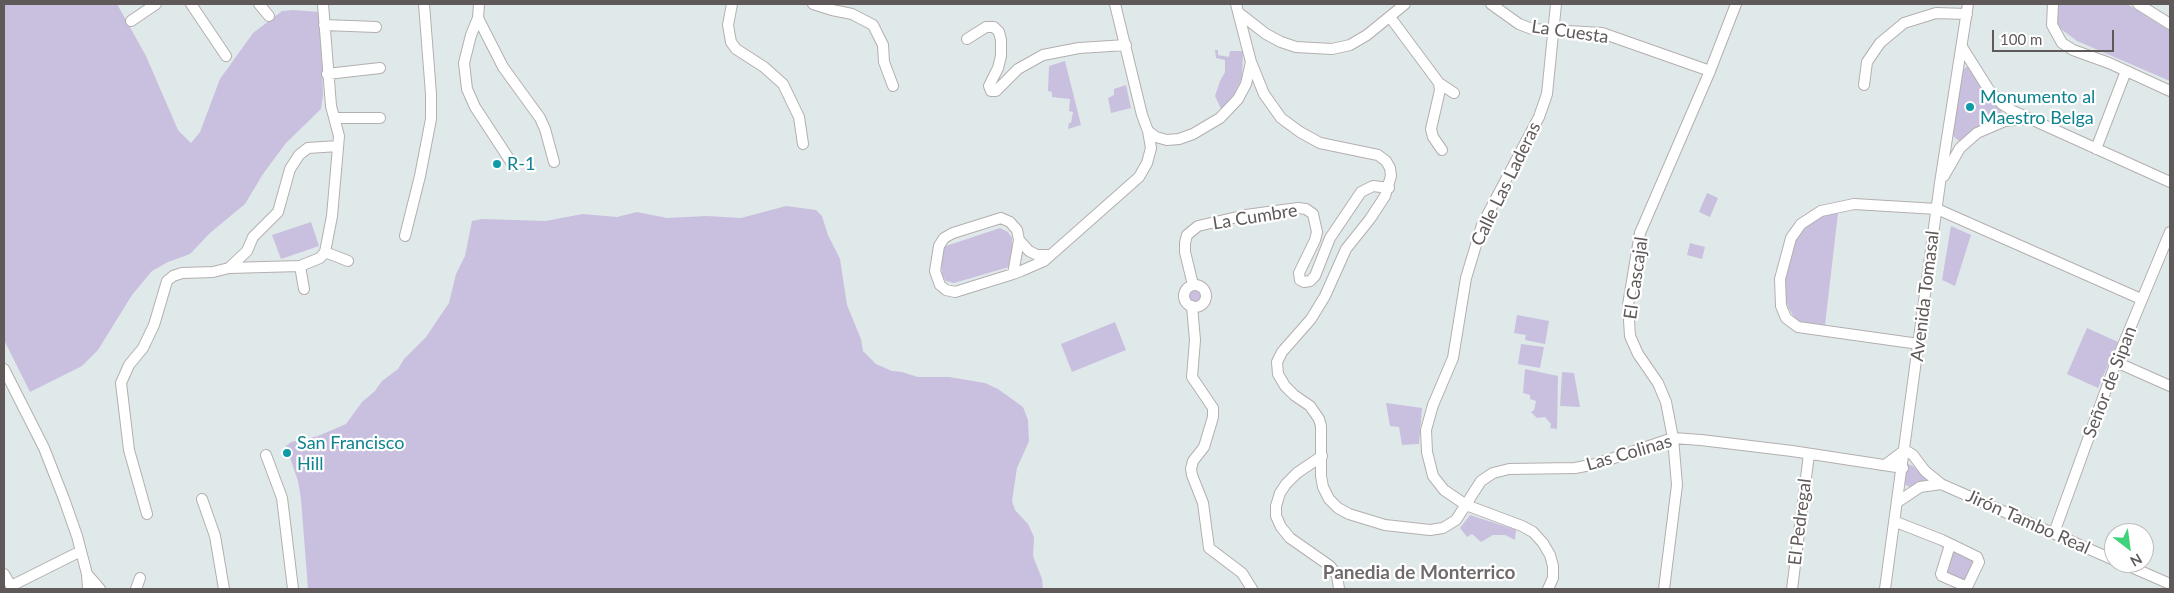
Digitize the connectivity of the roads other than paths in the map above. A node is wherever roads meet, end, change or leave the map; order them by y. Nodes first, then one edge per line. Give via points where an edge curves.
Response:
1 (156, 4) edge
2 (191, 4) edge
3 (259, 4) edge
4 (323, 4) edge
5 (424, 4) edge
6 (479, 4) edge
7 (732, 4) edge
8 (813, 4) edge
9 (1115, 4) edge
10 (1405, 4) edge
11 (1491, 4) edge
12 (1556, 4) edge
13 (1736, 4) edge
14 (2053, 4) edge
15 (2142, 5) edge
16 (1238, 8) edge
17 (1967, 9) edge
18 (269, 16) dead end
19 (1390, 17) junction
20 (478, 18) junction
21 (131, 22) dead end
22 (2170, 24) edge
23 (324, 25) junction
24 (376, 27) dead end
25 (1554, 31) junction
26 (1266, 34) junction
27 (967, 39) dead end
28 (1126, 45) junction
29 (1962, 47) junction
30 (1248, 49) junction
31 (226, 56) dead end
32 (1251, 62) junction
33 (380, 68) dead end
34 (1710, 70) junction
35 (2126, 71) junction
36 (327, 74) junction
37 (1439, 83) junction
38 (1864, 85) dead end
39 (892, 86) dead end
40 (2170, 90) edge
41 (1454, 93) dead end
42 (335, 118) junction
43 (380, 118) dead end
44 (2026, 119) junction
45 (1148, 131) junction
46 (803, 144) dead end
47 (338, 146) junction
48 (2096, 149) junction
49 (1442, 150) dead end
50 (554, 162) dead end
51 (513, 165) dead end
52 (2170, 182) edge
53 (1940, 183) junction
54 (1388, 188) junction
55 (1937, 209) junction
56 (2170, 232) edge
57 (405, 236) dead end
58 (1019, 240) junction
59 (325, 252) junction
60 (1050, 255) junction
61 (348, 261) dead end
62 (300, 266) junction
63 (229, 268) junction
64 (1013, 274) junction
65 (1193, 285) junction
66 (304, 289) dead end
67 (2141, 300) junction
68 (1192, 306) junction
69 (1919, 344) junction
70 (2116, 362) junction
71 (5, 373) edge
72 (2170, 386) edge
73 (1674, 438) junction
74 (1905, 450) junction
75 (1808, 454) junction
76 (266, 455) dead end
77 (1322, 456) junction
78 (1885, 465) junction
79 (1903, 468) junction
80 (1941, 484) junction
81 (202, 499) dead end
82 (1899, 501) junction
83 (1466, 505) junction
84 (147, 514) dead end
85 (1896, 522) junction
86 (2054, 533) junction
87 (1950, 544) dead end
88 (81, 551) junction
89 (2104, 556) edge
90 (2145, 573) edge
91 (4, 574) edge
92 (87, 574) junction
93 (140, 578) dead end
94 (2170, 584) edge
95 (12, 588) edge
96 (88, 589) edge
97 (100, 589) edge
98 (136, 589) edge
99 (224, 589) edge
100 (294, 589) edge
101 (1252, 589) edge
102 (1339, 589) edge
103 (1548, 589) edge
104 (1664, 589) edge
105 (1792, 589) edge
106 (1885, 589) edge

1 - 21 street
2 - 31 street
3 - 18 street
4 - 23 street
5 - 57 street via 431,119
6 - 20 street
7 - 46 street via 728,25 732,42 736,49 783,84 799,117
8 - 39 street via 852,14 873,25 883,45 884,62
9 - 28 street
10 - 19 street
11 - 25 street, La Cuesta via 1519,24
12 - 25 street, Calle Las Laderas
13 - 34 street, El Cascajal
14 - 35 street via 2052,25 2062,43
15 - 22 street
16 - 26 street
16 - 30 street
17 - 29 street, Avenida Tomasal
17 - 38 street via 1936,13 1904,23 1880,43 1867,62
19 - 26 street via 1367,36 1332,49 1296,47
19 - 37 street
20 - 50 street via 503,67 540,118
20 - 51 street via 464,63 467,89
23 - 24 street
23 - 36 street
25 - 34 street, La Cuesta via 1602,33
25 - 83 street, Calle Las Laderas via 1547,94 1539,117 1482,225 1466,278 1453,358 1426,430 1426,452 1434,476 1444,490
26 - 30 street via 1255,39
27 - 28 street via 986,27 994,27 999,32 1001,56 989,86 991,91 996,91 1018,68 1043,55 1079,48
28 - 45 street
29 - 44 street via 1989,90 2002,104
29 - 53 street, Avenida Tomasal
30 - 32 street
32 - 45 street via 1246,84 1238,99 1210,126 1167,140
32 - 54 street via 1264,94 1281,118 1320,143 1378,155 1386,160 1390,168
33 - 36 street
34 - 73 street, El Cascajal via 1640,234 1628,305 1630,336 1658,383
35 - 40 street
35 - 48 street
36 - 42 street
37 - 41 street
37 - 49 street via 1431,129
42 - 43 street
42 - 47 street
44 - 48 street
44 - 53 street via 2005,121 1977,133 1960,148
45 - 60 street via 1151,148 1139,177
47 - 59 street via 332,216
47 - 63 street via 308,148 298,155 290,169 278,212
48 - 52 street
53 - 55 street, Avenida Tomasal
54 - 65 street, La Cumbre via 1373,186 1361,192 1330,238 1310,281 1300,280 1299,273 1316,232 1313,214 1306,209 1246,214 1198,226 1187,235 1185,243
54 - 77 street, Las Colinas via 1386,196 1346,249 1311,319 1277,362 1278,374 1285,386 1310,406 1319,419
55 - 67 street
55 - 69 street, Avenida Tomasal
55 - 69 street via 1854,204 1821,211 1801,224 1791,238 1780,279 1781,306 1786,318 1798,327
56 - 67 street, Señor de Sipan
58 - 60 street via 1037,255
58 - 64 street
58 - 64 street via 1017,230 1000,218 953,233 939,246 935,271 940,285 955,292
59 - 61 street
59 - 62 street via 320,258
60 - 64 street
62 - 63 street
62 - 66 street
63 - 84 street via 182,273 167,282 154,325 121,383 129,450
65 - 68 street via 1184,296
65 - 68 street via 1203,288 1206,298 1199,306
67 - 70 street, Señor de Sipan
68 - 101 street via 1192,377 1213,408 1204,447 1193,461 1192,475 1203,503 1209,548 1242,573
69 - 74 street, Avenida Tomasal
70 - 72 street
70 - 86 street, Señor de Sipan
71 - 88 street via 44,448
73 - 75 street, Las Colinas
73 - 83 street, Las Colinas via 1596,464 1574,468 1509,469 1493,473 1481,481
73 - 104 street, El Cascajal via 1677,485
74 - 78 street
74 - 79 street, Avenida Tomasal
74 - 80 street, Jirón Tambo Real
75 - 78 street, Las Colinas
75 - 105 street, El Pedregal
76 - 100 street via 282,498
77 - 83 street, Las Colinas via 1323,487 1329,499 1349,514 1386,524 1430,530 1443,528 1456,520
77 - 102 street via 1286,484 1280,492 1276,516 1290,538 1330,566 1337,575
78 - 79 street, Las Colinas
79 - 82 street, Avenida Tomasal
80 - 82 street via 1920,487
80 - 86 street, Jirón Tambo Real
81 - 99 street via 215,536
82 - 85 street, Avenida Tomasal
83 - 103 street, Calle Las Laderas via 1533,532 1543,543 1553,566 1553,578
85 - 87 street
85 - 106 street, Avenida Tomasal
86 - 89 street, Jirón Tambo Real
88 - 92 street
88 - 95 street
90 - 94 street
91 - 95 street
92 - 96 street
92 - 97 street
93 - 98 street

